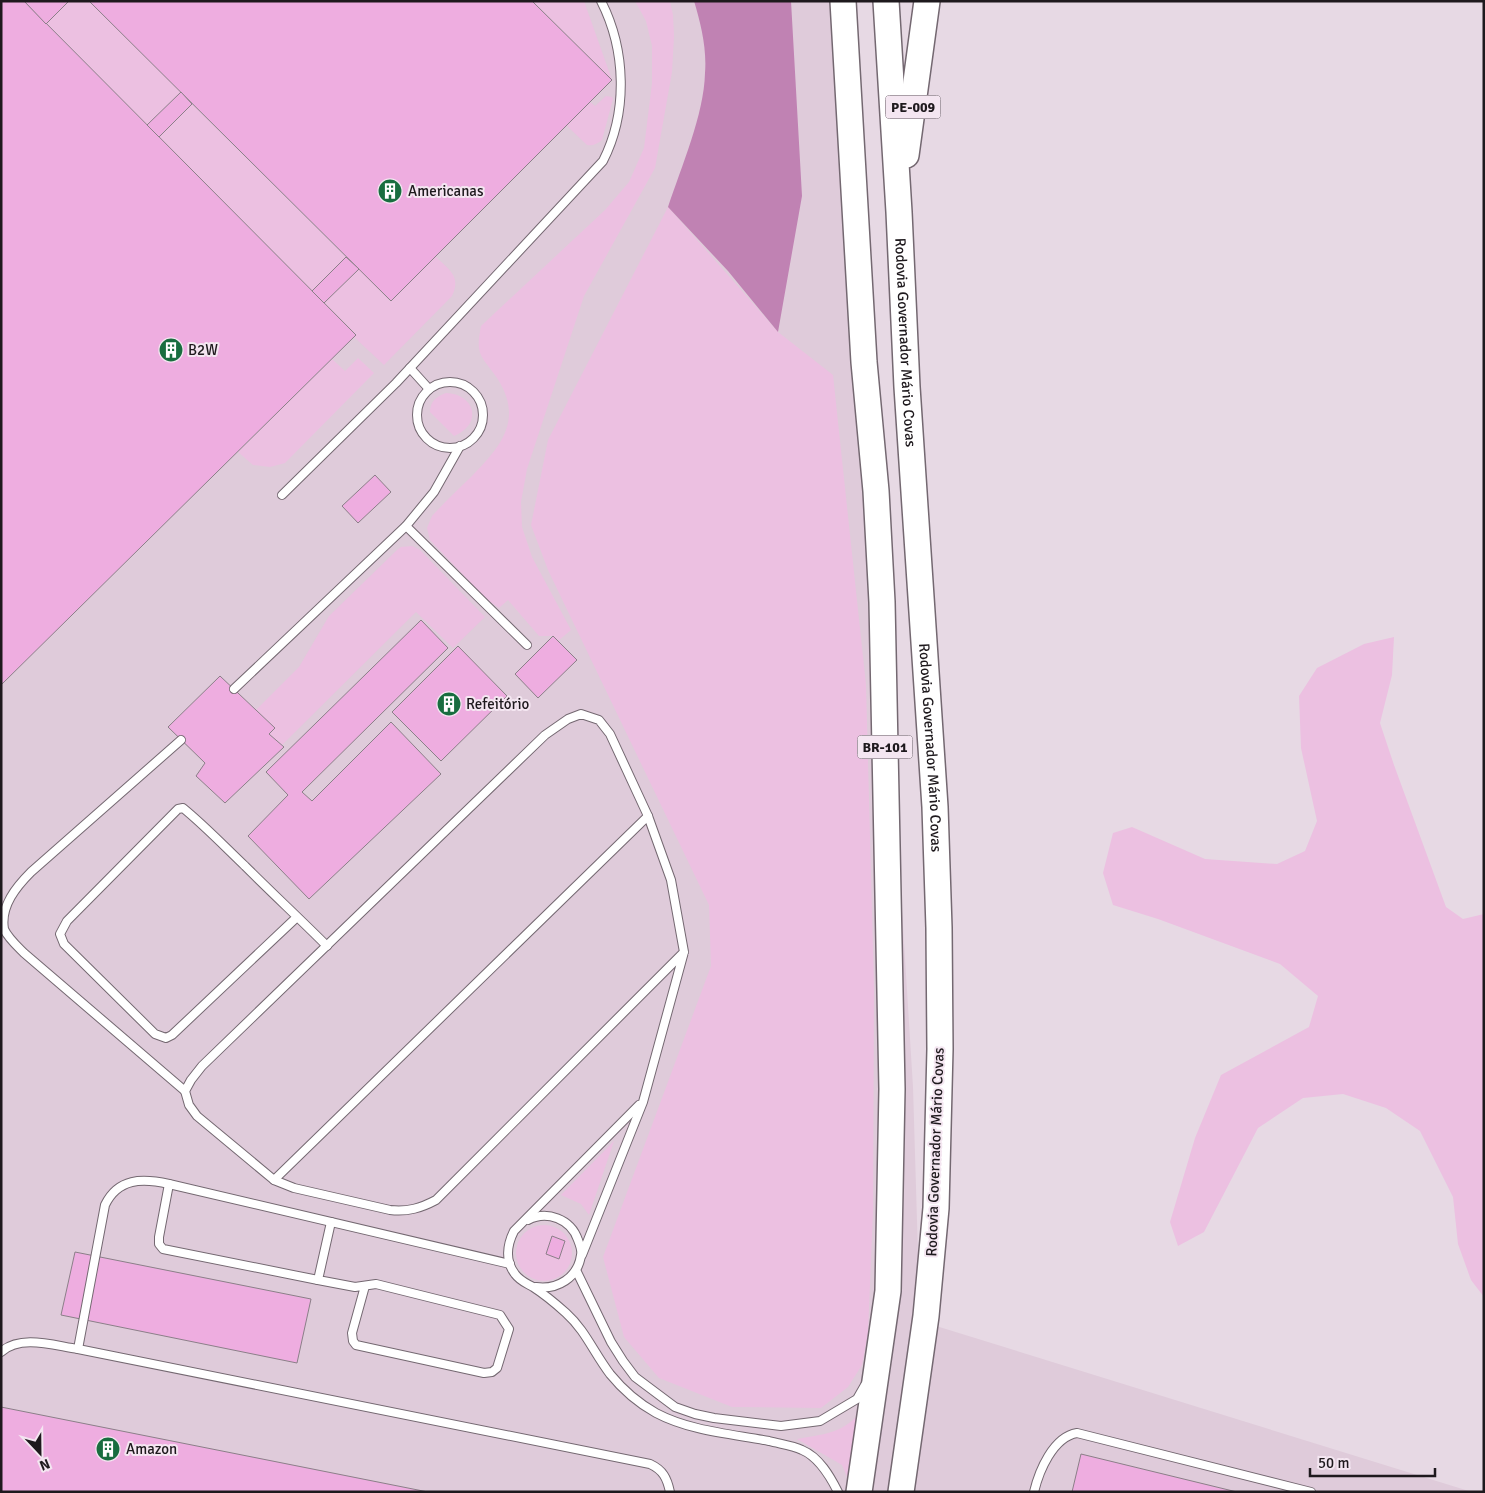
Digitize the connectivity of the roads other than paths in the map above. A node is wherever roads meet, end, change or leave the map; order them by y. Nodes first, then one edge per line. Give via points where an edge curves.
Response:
1 (601, 1) edge
2 (843, 1) edge
3 (886, 1) edge
4 (927, 1) edge
5 (899, 212) junction
6 (410, 368) junction
7 (429, 389) junction
8 (460, 446) junction
9 (282, 495) dead end
10 (406, 526) junction
11 (527, 645) dead end
12 (234, 689) dead end
13 (181, 740) dead end
14 (648, 816) junction
15 (297, 917) junction
16 (327, 946) junction
17 (684, 952) junction
18 (185, 1092) junction
19 (643, 1102) junction
20 (274, 1180) junction
21 (169, 1184) junction
22 (331, 1222) junction
23 (522, 1223) junction
24 (582, 1255) junction
25 (510, 1264) junction
26 (576, 1270) junction
27 (318, 1280) junction
28 (365, 1286) junction
29 (534, 1287) junction
30 (78, 1349) junction
31 (1, 1352) edge
32 (877, 1364) junction
33 (670, 1492) edge
34 (838, 1492) edge
35 (859, 1492) edge
36 (900, 1492) edge
37 (1034, 1492) edge
38 (1311, 1492) edge

1 - 6 lane via 614,37 622,83 616,132 603,161
2 - 32 highway, BR-101 via 882,602 892,1089 888,1291
3 - 5 highway, Rodovia Governador Mário Covas / BR-101
4 - 5 highway, PE-009
5 - 36 highway, Rodovia Governador Mário Covas / BR-101 via 907,387 935,807 940,1040 936,1208 925,1325
6 - 7 lane
6 - 9 lane
7 - 8 lane via 420,399 416,412 424,436 447,448
7 - 8 lane via 453,381 476,393 484,418 480,430
8 - 10 lane via 434,492
10 - 11 lane
10 - 12 lane
13 - 18 lane via 15,887 3,914 4,928 24,953
14 - 16 lane via 604,726 598,720 581,714 568,719 545,735
14 - 17 lane via 671,880
14 - 20 lane
15 - 15 lane via 183,808 178,809 67,921 60,934 64,944 139,1019 155,1034 166,1038
15 - 16 lane
16 - 18 lane via 202,1066
17 - 19 lane
17 - 20 lane via 436,1200 405,1212 294,1188
18 - 20 lane via 197,1116
19 - 23 lane
19 - 24 lane
21 - 22 lane
21 - 27 lane via 159,1237 163,1249
21 - 30 lane via 151,1180 123,1185 111,1193 104,1205
22 - 25 lane
22 - 27 lane
23 - 24 lane via 533,1217 558,1218 576,1234
23 - 25 lane via 509,1242
24 - 26 lane
25 - 29 lane via 523,1282
26 - 29 lane via 556,1286
26 - 32 lane via 611,1342 635,1377 675,1407 695,1414 781,1426 820,1421 857,1399
27 - 28 lane
28 - 28 lane via 352,1333 356,1345 484,1373 497,1368 509,1329 500,1315 376,1284
29 - 34 lane via 580,1327 610,1373 629,1395 642,1404 656,1413 700,1428 802,1450 819,1462
30 - 31 lane via 20,1343
30 - 33 lane via 650,1464 661,1470
32 - 35 highway, BR-101
37 - 38 lane via 1049,1455 1066,1437 1076,1433

